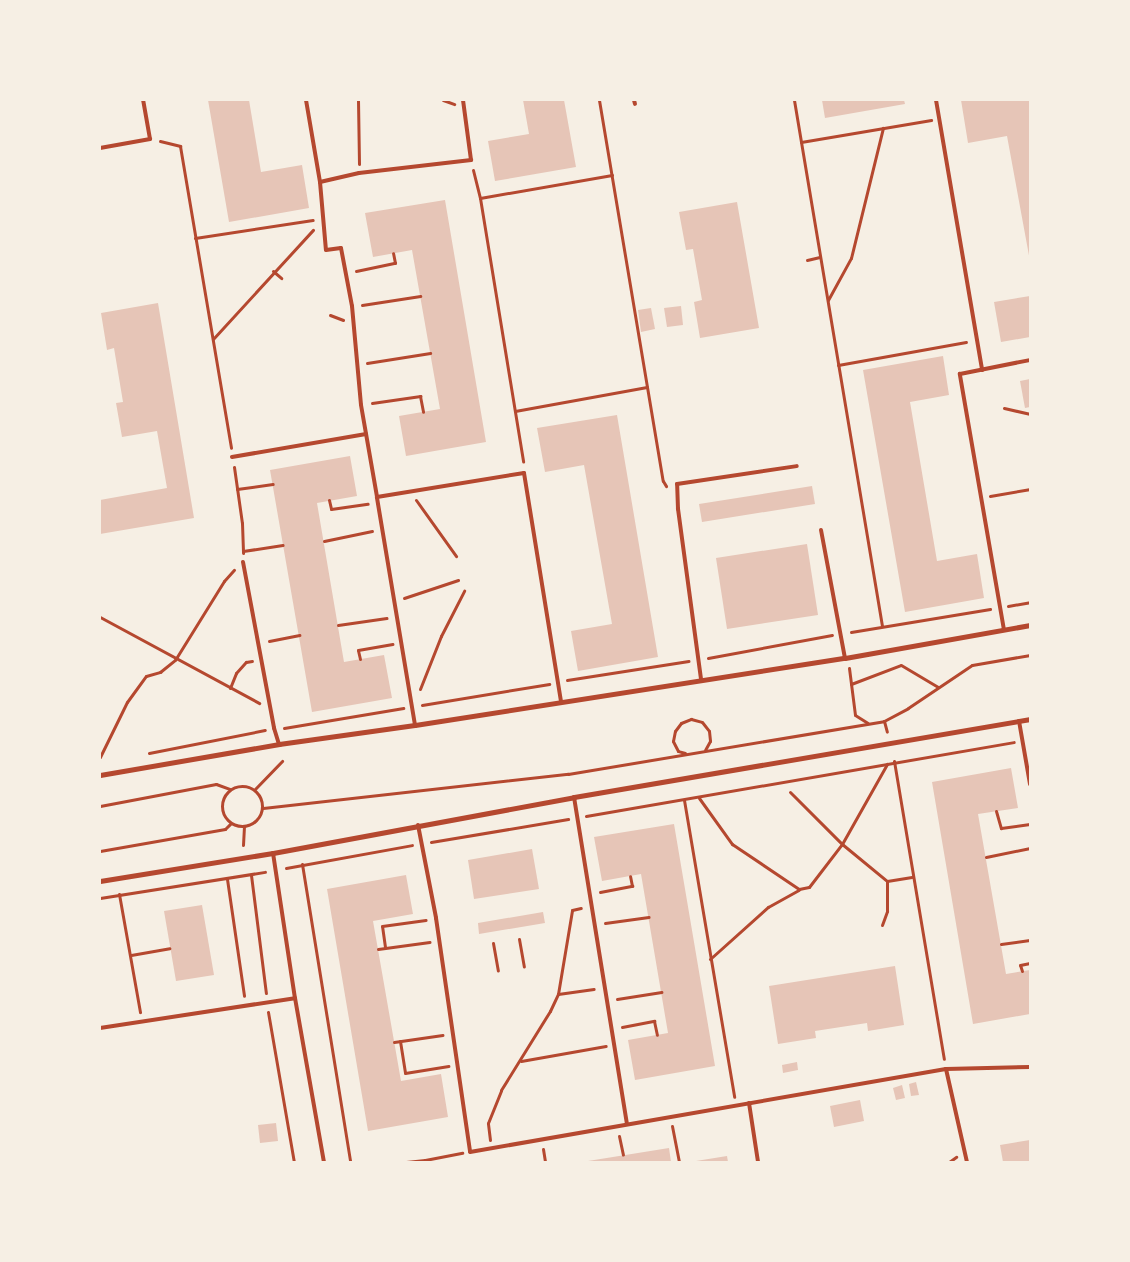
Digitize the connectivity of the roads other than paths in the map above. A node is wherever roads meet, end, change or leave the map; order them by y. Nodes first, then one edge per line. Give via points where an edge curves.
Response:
1 (143, 100) edge
2 (306, 100) edge
3 (463, 100) edge
4 (936, 100) edge
5 (100, 148) edge
6 (320, 182) junction
7 (1030, 360) edge
8 (982, 370) junction
9 (366, 434) junction
10 (232, 457) road end
11 (797, 466) dead end
12 (377, 496) junction
13 (821, 530) dead end
14 (243, 562) road end
15 (1030, 626) edge
16 (1004, 630) junction
17 (845, 658) junction
18 (701, 679) junction
19 (561, 700) junction
20 (1030, 719) edge
21 (1019, 721) junction
22 (415, 725) junction
23 (280, 744) junction
24 (100, 775) edge
25 (1030, 784) edge
26 (574, 797) junction
27 (418, 825) junction
28 (273, 852) junction
29 (100, 881) edge
30 (295, 998) junction
31 (100, 1028) edge
32 (1030, 1067) edge
33 (946, 1069) junction
34 (749, 1102) junction
35 (627, 1124) junction
36 (324, 1162) edge
37 (758, 1162) edge
38 (967, 1162) edge

1 - 5 lane via 150,139
2 - 6 lane
3 - 6 lane via 471,160 359,173
4 - 8 lane
6 - 9 lane via 326,250 342,248
7 - 8 lane
8 - 16 lane via 960,374
9 - 10 lane
9 - 12 lane
11 - 18 lane via 677,484
12 - 19 lane via 524,473
12 - 22 lane
13 - 17 lane
14 - 23 lane via 274,728
15 - 16 street
16 - 17 street
17 - 18 street
18 - 19 street
19 - 22 street
20 - 21 street
21 - 25 lane
21 - 26 street
22 - 23 street
23 - 24 street
26 - 27 street
26 - 35 lane
27 - 28 street
27 - 35 lane via 436,918 470,1152
28 - 29 street
28 - 30 lane
30 - 31 lane
30 - 36 lane
32 - 33 lane
33 - 34 lane
33 - 38 lane
34 - 35 lane
34 - 37 lane

